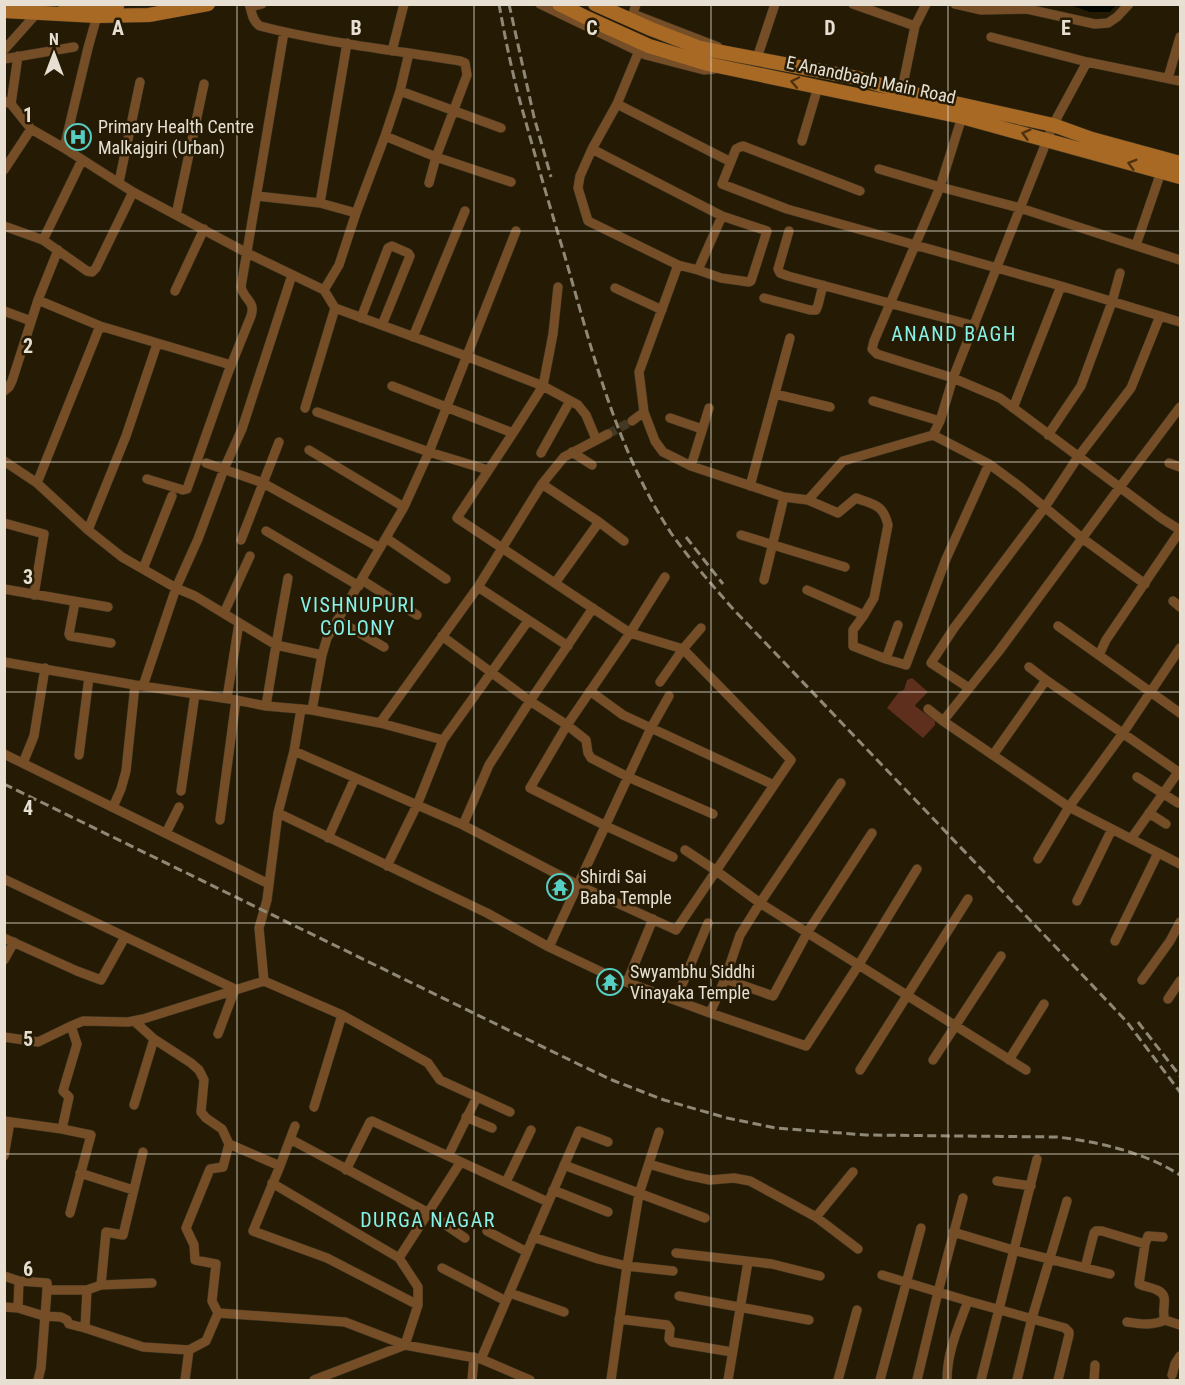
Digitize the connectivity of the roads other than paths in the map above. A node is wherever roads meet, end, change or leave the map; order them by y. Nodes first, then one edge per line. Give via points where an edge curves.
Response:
1 (65, 4) edge
2 (154, 4) edge
3 (208, 4) edge
4 (262, 4) edge
5 (404, 4) edge
6 (540, 4) edge
7 (559, 4) edge
8 (595, 4) edge
9 (612, 4) edge
10 (774, 4) edge
11 (853, 4) edge
12 (926, 4) edge
13 (955, 4) edge
14 (1130, 4) edge
15 (249, 6) edge
16 (41, 9) edge
17 (635, 9) edge
18 (4, 11) edge
19 (97, 16) junction
20 (915, 26) junction
21 (284, 32) junction
22 (991, 37) dead end
23 (1180, 38) edge
24 (347, 43) junction
25 (74, 47) dead end
26 (4, 50) edge
27 (392, 51) junction
28 (639, 51) junction
29 (409, 53) junction
30 (727, 53) junction
31 (18, 56) junction
32 (758, 58) junction
33 (4, 59) edge
34 (1087, 62) junction
35 (726, 68) junction
36 (1168, 78) junction
37 (1180, 81) edge
38 (140, 82) dead end
39 (204, 84) dead end
40 (818, 87) junction
41 (400, 91) junction
42 (900, 97) junction
43 (8, 103) edge
44 (617, 104) junction
45 (452, 111) junction
46 (962, 117) junction
47 (1053, 125) junction
48 (501, 128) dead end
49 (31, 129) junction
50 (385, 136) junction
51 (1048, 140) junction
52 (802, 141) dead end
53 (64, 148) junction
54 (592, 149) junction
55 (436, 157) junction
56 (82, 160) junction
57 (731, 162) junction
58 (1180, 163) edge
59 (879, 169) dead end
60 (4, 170) edge
61 (1161, 172) junction
62 (1180, 177) edge
63 (119, 182) junction
64 (511, 182) dead end
65 (429, 183) dead end
66 (940, 187) junction
67 (860, 191) dead end
68 (133, 192) junction
69 (257, 196) junction
70 (320, 203) junction
71 (1020, 208) junction
72 (465, 212) dead end
73 (356, 213) junction
74 (176, 215) junction
75 (722, 216) junction
76 (4, 226) edge
77 (204, 229) junction
78 (516, 231) dead end
79 (789, 231) dead end
80 (43, 240) junction
81 (1136, 245) junction
82 (916, 246) junction
83 (58, 250) junction
84 (247, 253) junction
85 (1180, 260) edge
86 (678, 265) junction
87 (997, 268) junction
88 (698, 270) junction
89 (1120, 273) dead end
90 (292, 275) junction
91 (824, 285) junction
92 (1061, 286) junction
93 (558, 287) dead end
94 (615, 288) dead end
95 (324, 290) junction
96 (175, 291) dead end
97 (764, 298) dead end
98 (38, 300) junction
99 (1112, 302) junction
100 (891, 303) junction
101 (335, 308) junction
102 (662, 310) junction
103 (4, 311) edge
104 (1160, 316) junction
105 (361, 318) junction
106 (31, 321) junction
107 (1180, 322) edge
108 (100, 326) junction
109 (382, 326) junction
110 (975, 326) junction
111 (414, 337) junction
112 (790, 338) dead end
113 (157, 344) junction
114 (466, 356) junction
115 (231, 365) junction
116 (953, 378) junction
117 (392, 386) dead end
118 (543, 386) junction
119 (4, 391) edge
120 (775, 394) junction
121 (570, 401) junction
122 (873, 401) dead end
123 (447, 406) junction
124 (830, 407) dead end
125 (1180, 407) edge
126 (305, 408) dead end
127 (709, 408) dead end
128 (1013, 408) junction
129 (316, 412) dead end
130 (644, 412) junction
131 (670, 418) dead end
132 (632, 421) tunnel mouth
133 (940, 421) junction
134 (702, 429) junction
135 (513, 433) junction
136 (608, 434) tunnel mouth
137 (933, 435) junction
138 (1048, 435) junction
139 (596, 439) junction
140 (279, 442) dead end
141 (309, 450) dead end
142 (429, 452) junction
143 (572, 452) junction
144 (542, 453) dead end
145 (1078, 457) junction
146 (4, 460) edge
147 (206, 463) dead end
148 (1169, 463) dead end
149 (989, 464) junction
150 (592, 465) dead end
151 (691, 466) junction
152 (1180, 467) edge
153 (224, 469) junction
154 (488, 471) junction
155 (147, 479) dead end
156 (37, 483) junction
157 (263, 483) junction
158 (542, 484) junction
159 (750, 486) junction
160 (1120, 487) junction
161 (172, 496) dead end
162 (784, 497) junction
163 (808, 500) junction
164 (404, 507) junction
165 (1045, 507) junction
166 (599, 522) junction
167 (4, 523) edge
168 (88, 530) junction
169 (266, 531) dead end
170 (1180, 531) edge
171 (741, 536) dead end
172 (386, 538) junction
173 (1082, 538) junction
174 (241, 540) dead end
175 (624, 541) dead end
176 (772, 545) junction
177 (380, 548) junction
178 (503, 548) junction
179 (250, 556) dead end
180 (845, 567) dead end
181 (143, 569) junction
182 (665, 577) dead end
183 (288, 578) dead end
184 (446, 579) dead end
185 (764, 580) dead end
186 (360, 583) junction
187 (555, 583) junction
188 (1145, 584) junction
189 (478, 587) junction
190 (176, 588) junction
191 (4, 589) edge
192 (807, 590) dead end
193 (34, 595) junction
194 (75, 602) junction
195 (108, 607) dead end
196 (593, 608) junction
197 (224, 613) junction
198 (417, 615) dead end
199 (864, 615) junction
200 (338, 620) junction
201 (528, 621) junction
202 (239, 623) junction
203 (898, 625) dead end
204 (1058, 627) dead end
205 (701, 628) dead end
206 (630, 633) junction
207 (442, 636) junction
208 (111, 643) dead end
209 (276, 645) junction
210 (568, 645) junction
211 (384, 647) dead end
212 (1180, 648) edge
213 (683, 650) junction
214 (322, 655) junction
215 (1099, 655) junction
216 (886, 659) junction
217 (4, 662) edge
218 (1029, 667) dead end
219 (45, 668) junction
220 (492, 673) junction
221 (89, 677) junction
222 (1046, 680) junction
223 (660, 682) dead end
224 (139, 686) junction
225 (969, 688) junction
226 (590, 692) junction
227 (1150, 692) junction
228 (195, 694) junction
229 (669, 696) dead end
230 (232, 699) junction
231 (530, 701) junction
232 (266, 706) junction
233 (928, 708) dead end
234 (301, 710) junction
235 (312, 710) junction
236 (1180, 713) edge
237 (944, 722) junction
238 (380, 723) junction
239 (567, 725) junction
240 (651, 728) junction
241 (1123, 734) junction
242 (443, 740) junction
243 (294, 751) junction
244 (4, 754) edge
245 (79, 755) dead end
246 (993, 755) junction
247 (23, 763) junction
248 (1180, 772) edge
249 (628, 777) junction
250 (1137, 777) dead end
251 (355, 778) junction
252 (841, 783) dead end
253 (774, 785) junction
254 (181, 791) dead end
255 (1163, 793) junction
256 (1178, 803) dead end
257 (417, 806) junction
258 (113, 807) junction
259 (179, 807) dead end
260 (1069, 807) junction
261 (278, 813) junction
262 (1149, 813) junction
263 (713, 814) dead end
264 (220, 820) dead end
265 (1166, 824) dead end
266 (463, 825) junction
267 (606, 826) junction
268 (1112, 829) junction
269 (872, 832) dead end
270 (166, 833) junction
271 (328, 838) junction
272 (1131, 839) junction
273 (685, 850) dead end
274 (1158, 853) junction
275 (673, 857) dead end
276 (1038, 859) dead end
277 (1180, 864) edge
278 (387, 866) junction
279 (917, 869) dead end
280 (716, 870) junction
281 (4, 879) edge
282 (269, 884) junction
283 (578, 885) junction
284 (968, 899) dead end
285 (1077, 901) dead end
286 (760, 903) junction
287 (653, 919) junction
288 (1180, 922) edge
289 (708, 923) dead end
290 (807, 933) junction
291 (125, 937) junction
292 (9, 940) edge
293 (1115, 941) dead end
294 (549, 946) junction
295 (1001, 956) dead end
296 (4, 960) edge
297 (858, 966) junction
298 (725, 979) junction
299 (1142, 980) dead end
300 (264, 981) junction
301 (1180, 981) edge
302 (627, 982) junction
303 (235, 989) junction
304 (907, 995) junction
305 (676, 999) junction
306 (1168, 999) dead end
307 (1044, 1004) dead end
308 (710, 1013) junction
309 (342, 1015) junction
310 (134, 1021) junction
311 (71, 1026) junction
312 (955, 1026) junction
313 (218, 1034) dead end
314 (4, 1037) edge
315 (154, 1039) junction
316 (933, 1060) dead end
317 (1009, 1060) junction
318 (860, 1070) dead end
319 (1026, 1070) dead end
320 (477, 1097) junction
321 (134, 1106) dead end
322 (314, 1107) dead end
323 (510, 1112) dead end
324 (466, 1117) junction
325 (8, 1121) edge
326 (295, 1126) dead end
327 (492, 1128) dead end
328 (62, 1129) junction
329 (531, 1130) dead end
330 (659, 1132) dead end
331 (290, 1139) junction
332 (608, 1142) dead end
333 (230, 1144) junction
334 (143, 1152) dead end
335 (4, 1156) edge
336 (448, 1156) junction
337 (1037, 1159) dead end
338 (460, 1163) junction
339 (564, 1164) junction
340 (649, 1164) junction
341 (280, 1166) junction
342 (346, 1170) junction
343 (853, 1172) dead end
344 (80, 1173) junction
345 (997, 1181) dead end
346 (506, 1182) junction
347 (272, 1183) junction
348 (1031, 1186) junction
349 (133, 1190) junction
350 (554, 1190) junction
351 (639, 1194) junction
352 (963, 1198) dead end
353 (1067, 1201) dead end
354 (548, 1202) junction
355 (427, 1212) junction
356 (608, 1212) dead end
357 (70, 1213) dead end
358 (705, 1218) dead end
359 (816, 1218) junction
360 (921, 1228) dead end
361 (488, 1231) dead end
362 (953, 1232) junction
363 (533, 1237) junction
364 (1163, 1237) dead end
365 (465, 1238) dead end
366 (1145, 1244) junction
367 (858, 1249) dead end
368 (1013, 1250) junction
369 (527, 1252) junction
370 (676, 1253) dead end
371 (399, 1258) junction
372 (1050, 1260) junction
373 (748, 1262) junction
374 (627, 1266) junction
375 (1085, 1268) junction
376 (442, 1269) dead end
377 (673, 1271) dead end
378 (1110, 1274) dead end
379 (882, 1275) dead end
380 (4, 1276) edge
381 (820, 1276) dead end
382 (19, 1281) junction
383 (907, 1282) junction
384 (152, 1283) dead end
385 (101, 1285) junction
386 (47, 1290) junction
387 (87, 1290) junction
388 (938, 1292) junction
389 (679, 1296) dead end
390 (508, 1297) junction
391 (968, 1301) junction
392 (418, 1305) junction
393 (4, 1307) edge
394 (741, 1307) junction
395 (18, 1308) junction
396 (998, 1309) junction
397 (857, 1310) dead end
398 (564, 1312) dead end
399 (218, 1313) junction
400 (44, 1316) junction
401 (1032, 1318) junction
402 (619, 1319) junction
403 (809, 1320) dead end
404 (1165, 1320) junction
405 (1126, 1322) dead end
406 (1180, 1325) edge
407 (85, 1328) junction
408 (405, 1345) junction
409 (189, 1350) junction
410 (732, 1352) junction
411 (1180, 1356) edge
412 (478, 1358) junction
413 (1095, 1365) dead end
414 (1172, 1375) dead end
415 (38, 1380) edge
416 (185, 1380) edge
417 (314, 1380) edge
418 (472, 1380) edge
419 (530, 1380) edge
420 (611, 1380) edge
421 (728, 1380) edge
422 (838, 1380) edge
423 (880, 1380) edge
424 (917, 1380) edge
425 (947, 1380) edge
426 (981, 1380) edge
427 (1017, 1380) edge
428 (1058, 1380) edge
429 (1094, 1380) edge

1 - 2 street
3 - 19 street via 149,15
4 - 15 street
5 - 27 street
6 - 28 street
7 - 35 street, E Anandbagh Main Road via 649,45
8 - 30 street, E Anandbagh Main Road via 700,48
9 - 17 street
10 - 32 street
11 - 20 street
12 - 20 street
13 - 14 street via 981,10 1027,9 1095,24 1108,23
15 - 21 street via 256,24
16 - 18 street
16 - 19 street
16 - 26 street
17 - 30 street
19 - 53 street
20 - 42 street
21 - 24 street
21 - 69 street
22 - 34 street
23 - 36 street
24 - 27 street
24 - 70 street
25 - 31 street
27 - 29 street
28 - 35 street via 704,70
28 - 44 street
29 - 41 street
29 - 45 street via 465,63 467,75
30 - 32 street, E Anandbagh Main Road
31 - 33 street
31 - 43 street
32 - 42 street, E Anandbagh Main Road via 857,78
34 - 36 street
34 - 47 street
40 -> 35 street, E Anandbagh Main Road
36 - 37 street
38 - 63 street
39 - 74 street
40 - 42 street, E Anandbagh Main Road
40 - 52 street
41 - 45 street
41 - 50 street
42 - 46 street, E Anandbagh Main Road
42 - 47 street, E Anandbagh Main Road
43 - 49 street
44 - 54 street
44 - 57 street
45 - 48 street
45 - 55 street
51 -> 46 street, E Anandbagh Main Road
46 - 66 street
47 - 51 street
47 - 58 street, E Anandbagh Main Road
49 - 53 street
49 - 60 street
50 - 55 street
50 - 73 street
61 -> 51 street, E Anandbagh Main Road
51 - 71 street
53 - 56 street
54 - 75 street
54 - 86 street via 582,169 579,188 588,221
55 - 64 street
55 - 65 street
56 - 63 street
56 - 80 street
57 - 67 street via 736,150 743,146
57 - 82 street via 722,184 787,209
59 - 66 street
61 - 62 street, E Anandbagh Main Road
61 - 81 street
63 - 68 street
66 - 71 street
66 - 82 street
68 - 74 street
68 - 83 street via 92,272
69 - 70 street
69 - 84 street
70 - 73 street
71 - 81 street
71 - 87 street
72 - 111 street
73 - 95 street via 339,266
74 - 77 street
75 - 88 street
75 - 88 street via 767,231 751,280 722,278
76 - 80 street
77 - 84 street
77 - 96 street
78 - 114 street
79 - 91 street via 780,273
80 - 83 street
81 - 85 street
82 - 87 street
82 - 100 street
83 - 98 street
84 - 90 street
84 - 115 street via 241,287 253,310
86 - 88 street
86 - 102 street
87 - 92 street
87 - 110 street
89 - 99 street
90 - 95 street
90 - 153 street via 242,429
91 - 97 street via 816,310
91 - 100 street
92 - 99 street
92 - 128 street
93 - 118 street via 554,334
94 - 102 street
95 - 101 street
98 - 106 street
98 - 108 street
99 - 104 street
99 - 138 street via 1081,386
100 - 110 street
100 - 116 street via 874,341 872,349 876,354
101 - 105 street
101 - 126 street
102 - 130 street via 639,372
103 - 106 street
104 - 107 street
104 - 145 street via 1131,388
105 - 109 street
105 - 109 street via 392,246 410,256
106 - 119 street via 12,381
108 - 113 street
108 - 156 street
109 - 111 street
110 - 116 street
111 - 114 street
112 - 120 street
113 - 115 street
113 - 168 street
114 - 118 street
114 - 123 street
115 - 155 street via 187,489
116 - 128 street via 1000,398
116 - 133 street
117 - 123 street
118 - 121 street
118 - 135 street
120 - 124 street
120 - 159 street
121 - 139 street via 586,415
121 - 144 street
122 - 133 street
123 - 135 street
123 - 142 street
125 - 160 street
127 - 134 street
128 - 138 street
129 - 142 street
130 - 132 street
130 - 151 street via 663,452
131 - 134 street
133 - 137 street
134 - 151 street
135 - 154 street
136 - 139 street
137 - 149 street
137 - 163 street via 843,461
138 - 145 street
139 - 143 street
140 - 157 street
141 - 164 street
142 - 154 street
142 - 164 street
143 - 150 street
143 - 158 street
145 - 160 street
145 - 165 street
146 - 156 street
147 - 153 street
148 - 152 street
149 - 165 street
149 - 216 street via 946,559 906,665
151 - 159 street
153 - 157 street
153 - 190 street
154 - 178 street via 457,518
156 - 168 street
157 - 174 street
157 - 177 street
158 - 166 street
158 - 178 street
159 - 162 street
160 - 170 street
160 - 173 street
161 - 181 street
162 - 163 street
162 - 176 street
163 - 199 street via 838,513 856,498 885,513 888,525 874,598
164 - 172 street
165 - 173 street
165 - 225 street via 932,663
166 - 175 street
166 - 187 street
167 - 193 street via 44,534
168 - 181 street
169 - 186 street
170 - 188 street
171 - 176 street
172 - 177 street
172 - 184 street
173 - 188 street
173 - 225 street
176 - 180 street
176 - 185 street
177 - 186 street
178 - 187 street
178 - 189 street
179 - 197 street
181 - 190 street
182 - 206 street
183 - 209 street
186 - 198 street
186 - 200 street
187 - 196 street
188 - 215 street
189 - 201 street
189 - 207 street
190 - 197 street
190 - 224 street
191 - 193 street
192 - 199 street
193 - 194 street
194 - 195 street
194 - 208 street via 70,636
196 - 206 street
196 - 210 street
197 - 202 street
199 - 216 street via 853,630 853,646
200 - 211 street
200 - 214 street
201 - 210 street
201 - 220 street
202 - 209 street
202 - 230 street
203 - 216 street
204 - 215 street
205 - 213 street
206 - 213 street
206 - 226 street
207 - 220 street
207 - 238 street
209 - 214 street
209 - 232 street
210 - 231 street
212 - 227 street
213 - 223 street
213 - 253 street via 791,760
214 - 235 street
215 - 227 street
217 - 219 street
218 - 222 street
219 - 221 street
219 - 247 street via 34,736
220 - 231 street
220 - 242 street
221 - 224 street
221 - 245 street
222 - 241 street
222 - 246 street
224 - 228 street
224 - 258 street via 126,771
225 - 237 street
226 - 239 street
226 - 240 street via 623,715
227 - 236 street
227 - 241 street
228 - 230 street
228 - 254 street
229 - 240 street
230 - 232 street
230 - 264 street
231 - 239 street
231 - 266 street via 489,765
232 - 234 street
233 - 237 street
234 - 235 street
234 - 243 street
235 - 238 street
237 - 246 street
238 - 242 street
239 - 249 street via 586,740 591,758
239 - 267 street via 530,788
240 - 249 street
240 - 253 street
241 - 248 street
241 - 260 street
242 - 257 street
243 - 251 street
243 - 261 street
244 - 247 street
246 - 260 street
247 - 258 street
248 - 255 street
249 - 263 street
249 - 267 street
250 - 255 street
251 - 257 street
251 - 271 street
252 - 286 street
253 - 280 street
255 - 256 street
255 - 262 street
257 - 266 street
257 - 278 street
258 - 270 street
259 - 270 street
260 - 268 street
260 - 276 street
261 - 271 street
261 - 282 street
262 - 265 street
262 - 272 street
266 - 283 street
267 - 275 street
267 - 283 street
268 - 272 street
268 - 285 street
269 - 290 street
270 - 282 street
271 - 278 street
272 - 274 street
273 - 280 street
274 - 277 street
274 - 293 street
278 - 294 street
279 - 297 street
280 - 286 street
280 - 287 street via 676,930
281 - 291 street
282 - 300 street via 259,928
283 - 287 street
283 - 294 street
284 - 304 street
286 - 290 street
286 - 298 street via 740,935
287 - 302 street
288 - 299 street
289 - 305 street
290 - 297 street
290 - 298 street via 773,996
291 - 292 street via 101,980
291 - 303 street
292 - 296 street
294 - 302 street
295 - 312 street
297 - 304 street
297 - 308 street via 806,1046
298 - 308 street
300 - 303 street
300 - 309 street
301 - 306 street
302 - 305 street
303 - 310 street
303 - 313 street
304 - 312 street
304 - 318 street
305 - 308 street
307 - 317 street
309 - 320 street via 428,1063 440,1080
309 - 322 street
310 - 311 street via 92,1020
310 - 315 street
311 - 314 street via 38,1042
311 - 328 street via 77,1044 63,1091 69,1097
312 - 316 street
312 - 317 street
315 - 321 street
315 - 333 street via 199,1070 204,1080 201,1112 222,1129
317 - 319 street
320 - 323 street
320 - 324 street
324 - 327 street
324 - 336 street
325 - 328 street
325 - 335 street
326 - 331 street
328 - 344 street via 91,1135
329 - 346 street
330 - 340 street
331 - 341 street
331 - 342 street
332 - 339 street via 579,1131
333 - 341 street
333 - 399 street via 223,1167 210,1169 186,1228 194,1245 195,1260 216,1264 212,1301
334 - 349 street
336 - 338 street
336 - 342 street via 372,1121
337 - 348 street
338 - 346 street
338 - 355 street
339 - 350 street
339 - 351 street
340 - 351 street
340 - 359 street via 710,1180 750,1181
341 - 347 street
342 - 355 street
343 - 359 street
344 - 349 street
344 - 357 street
345 - 348 street
346 - 354 street
347 - 371 street
347 - 392 street via 253,1232 327,1258
348 - 368 street
349 - 385 street via 123,1235 106,1232
350 - 354 street
350 - 356 street
351 - 358 street
351 - 374 street
352 - 362 street
353 - 372 street
354 - 363 street
355 - 365 street
355 - 371 street
359 - 367 street
360 - 383 street
361 - 369 street
362 - 368 street
362 - 388 street
363 - 369 street
363 - 374 street
364 - 366 street via 1148,1236
366 - 375 street via 1096,1231
366 - 404 street via 1139,1284 1162,1294 1166,1300
368 - 372 street
368 - 396 street
369 - 390 street
370 - 373 street
371 - 392 street via 418,1287
372 - 375 street
372 - 401 street
373 - 381 street
373 - 394 street
374 - 377 street
374 - 402 street
375 - 378 street
376 - 390 street
379 - 383 street
380 - 382 street
382 - 386 street via 47,1283
382 - 395 street
383 - 388 street
383 - 423 street
384 - 385 street
385 - 387 street
386 - 387 street
386 - 400 street
387 - 407 street
388 - 391 street
388 - 424 street
389 - 394 street
390 - 398 street
390 - 412 street
391 - 396 street
391 - 425 street via 952,1343
392 - 408 street
393 - 395 street
394 - 403 street
394 - 410 street
395 - 400 street
396 - 401 street
396 - 426 street
397 - 422 street
399 - 408 street via 345,1322
399 - 409 street via 206,1341
400 - 407 street via 61,1317 69,1324
400 - 415 street
401 - 427 street
401 - 428 street via 1069,1332
402 - 410 street via 667,1325 672,1342
402 - 420 street
404 - 405 street via 1154,1324
404 - 406 street
407 - 409 street via 143,1347
408 - 412 street
408 - 417 street
409 - 416 street
410 - 421 street
411 - 414 street
412 - 418 street
412 - 419 street
413 - 429 street

